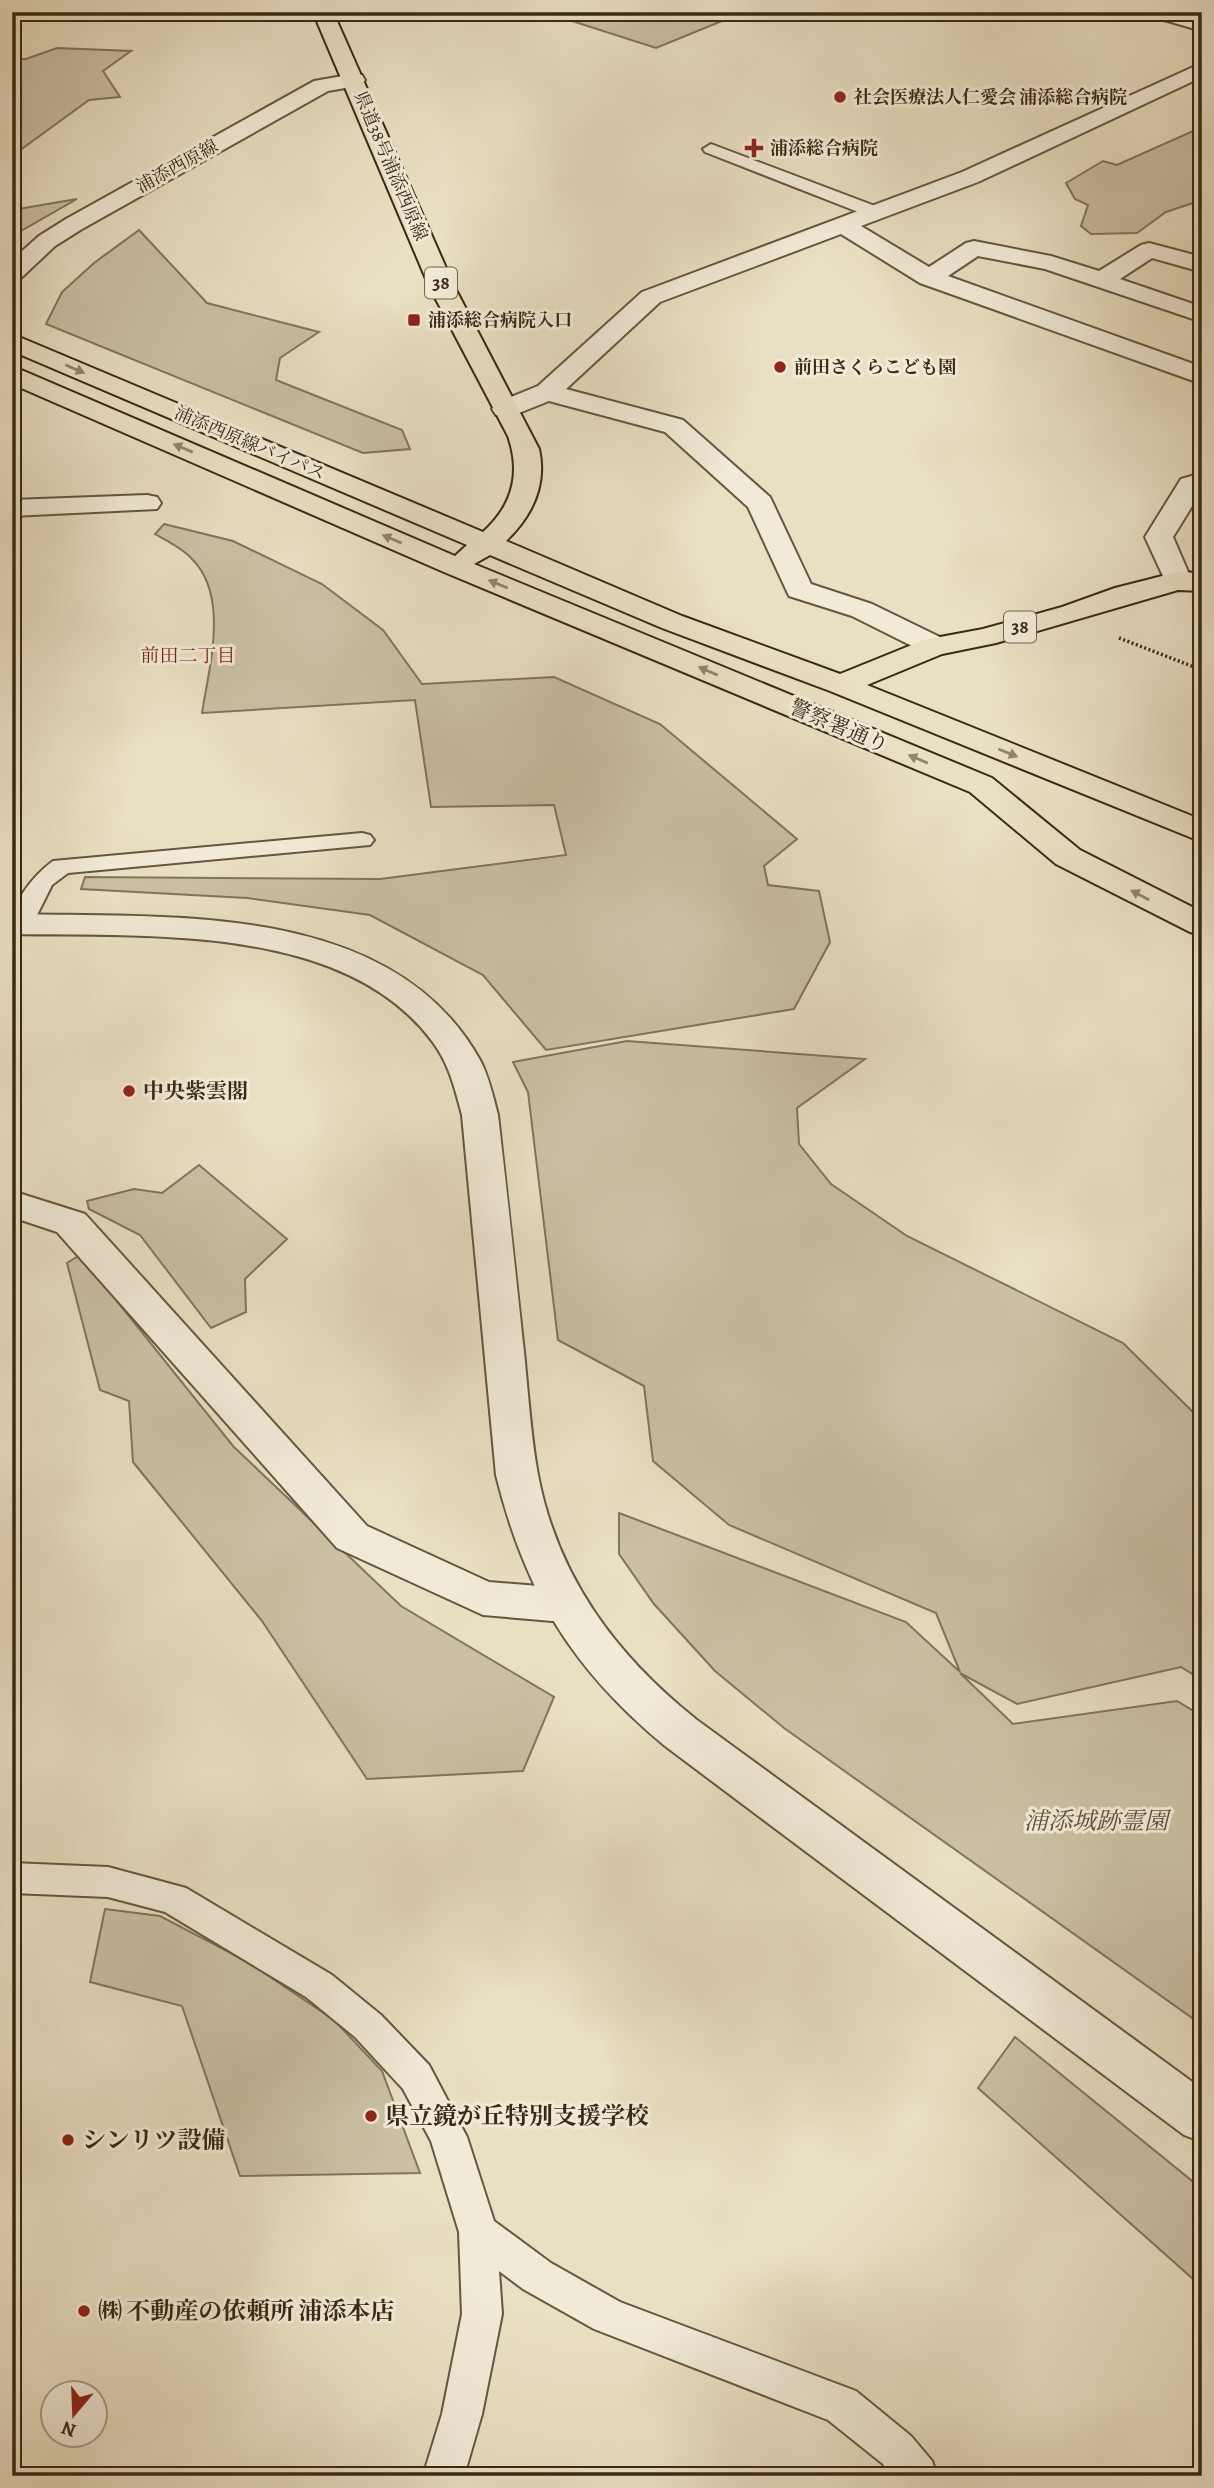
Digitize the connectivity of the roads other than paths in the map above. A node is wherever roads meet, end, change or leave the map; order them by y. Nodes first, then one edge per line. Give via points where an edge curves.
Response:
1 (323, 12) edge
2 (1152, 12) edge
3 (1202, 27) edge
4 (1202, 69) edge
5 (354, 80) junction
6 (711, 149) dead end
7 (877, 212) junction
8 (841, 224) junction
9 (1202, 265) edge
10 (12, 273) edge
11 (929, 278) junction
12 (1100, 281) junction
13 (1202, 316) edge
14 (12, 342) edge
15 (12, 374) edge
16 (1201, 375) edge
17 (547, 392) junction
18 (505, 409) junction
19 (1202, 481) edge
20 (147, 503) dead end
21 (12, 508) edge
22 (488, 544) junction
23 (454, 566) junction
24 (1190, 581) edge
25 (935, 646) junction
26 (841, 685) junction
27 (981, 785) junction
28 (1202, 832) edge
29 (362, 840) dead end
30 (17, 924) edge
31 (1202, 925) edge
32 (12, 1204) edge
33 (564, 1605) junction
34 (12, 1878) edge
35 (1202, 2119) edge
36 (478, 2232) junction
37 (443, 2476) edge
38 (918, 2476) edge

1 - 5 main road, 県道38号浦添西原線 / 38
2 - 3 lane
4 - 7 street via 970,177
5 - 10 street, 浦添西原線 via 322,86 74,224
5 - 18 main road, 県道38号浦添西原線 / 38 via 459,325
6 - 7 lane
7 - 8 street
8 - 11 street
8 - 17 street via 651,297
9 - 12 street via 1149,250
11 - 12 street via 974,248 1051,263
11 - 16 street
12 - 13 street
14 -> 22 main road, 浦添西原線バイパス
23 -> 15 main road, 浦添西原線バイパス
17 - 18 street
17 - 25 street via 674,426 760,503 799,590 862,610
18 - 22 main road, 県道38号浦添西原線 / 38 via 527,449 529,474 514,515
19 - 24 street via 1191,485 1159,537
20 - 21 street
22 - 23 main road, 県道38号浦添西原線 / 38
22 - 26 main road, 警察署通り via 672,622
22 - 27 main road via 511,561 967,756
27 -> 23 main road, 警察署通り
24 - 25 main road, 38
25 - 26 main road, 38
26 -> 28 main road, 警察署通り
31 -> 27 main road, 警察署通り via 1069,857
29 - 30 lane via 61,866 42,881
30 - 33 street via 228,931 293,943 394,987 446,1036 462,1059 480,1115 517,1475 531,1531
32 - 33 street via 71,1223 352,1537 483,1598
33 - 35 street via 629,1688 681,1733
34 - 36 lane via 108,1882 174,1899 319,1986 368,2026 416,2077 448,2137
36 - 37 lane via 482,2314 462,2414
36 - 38 lane via 537,2276 608,2316 842,2405 897,2450

